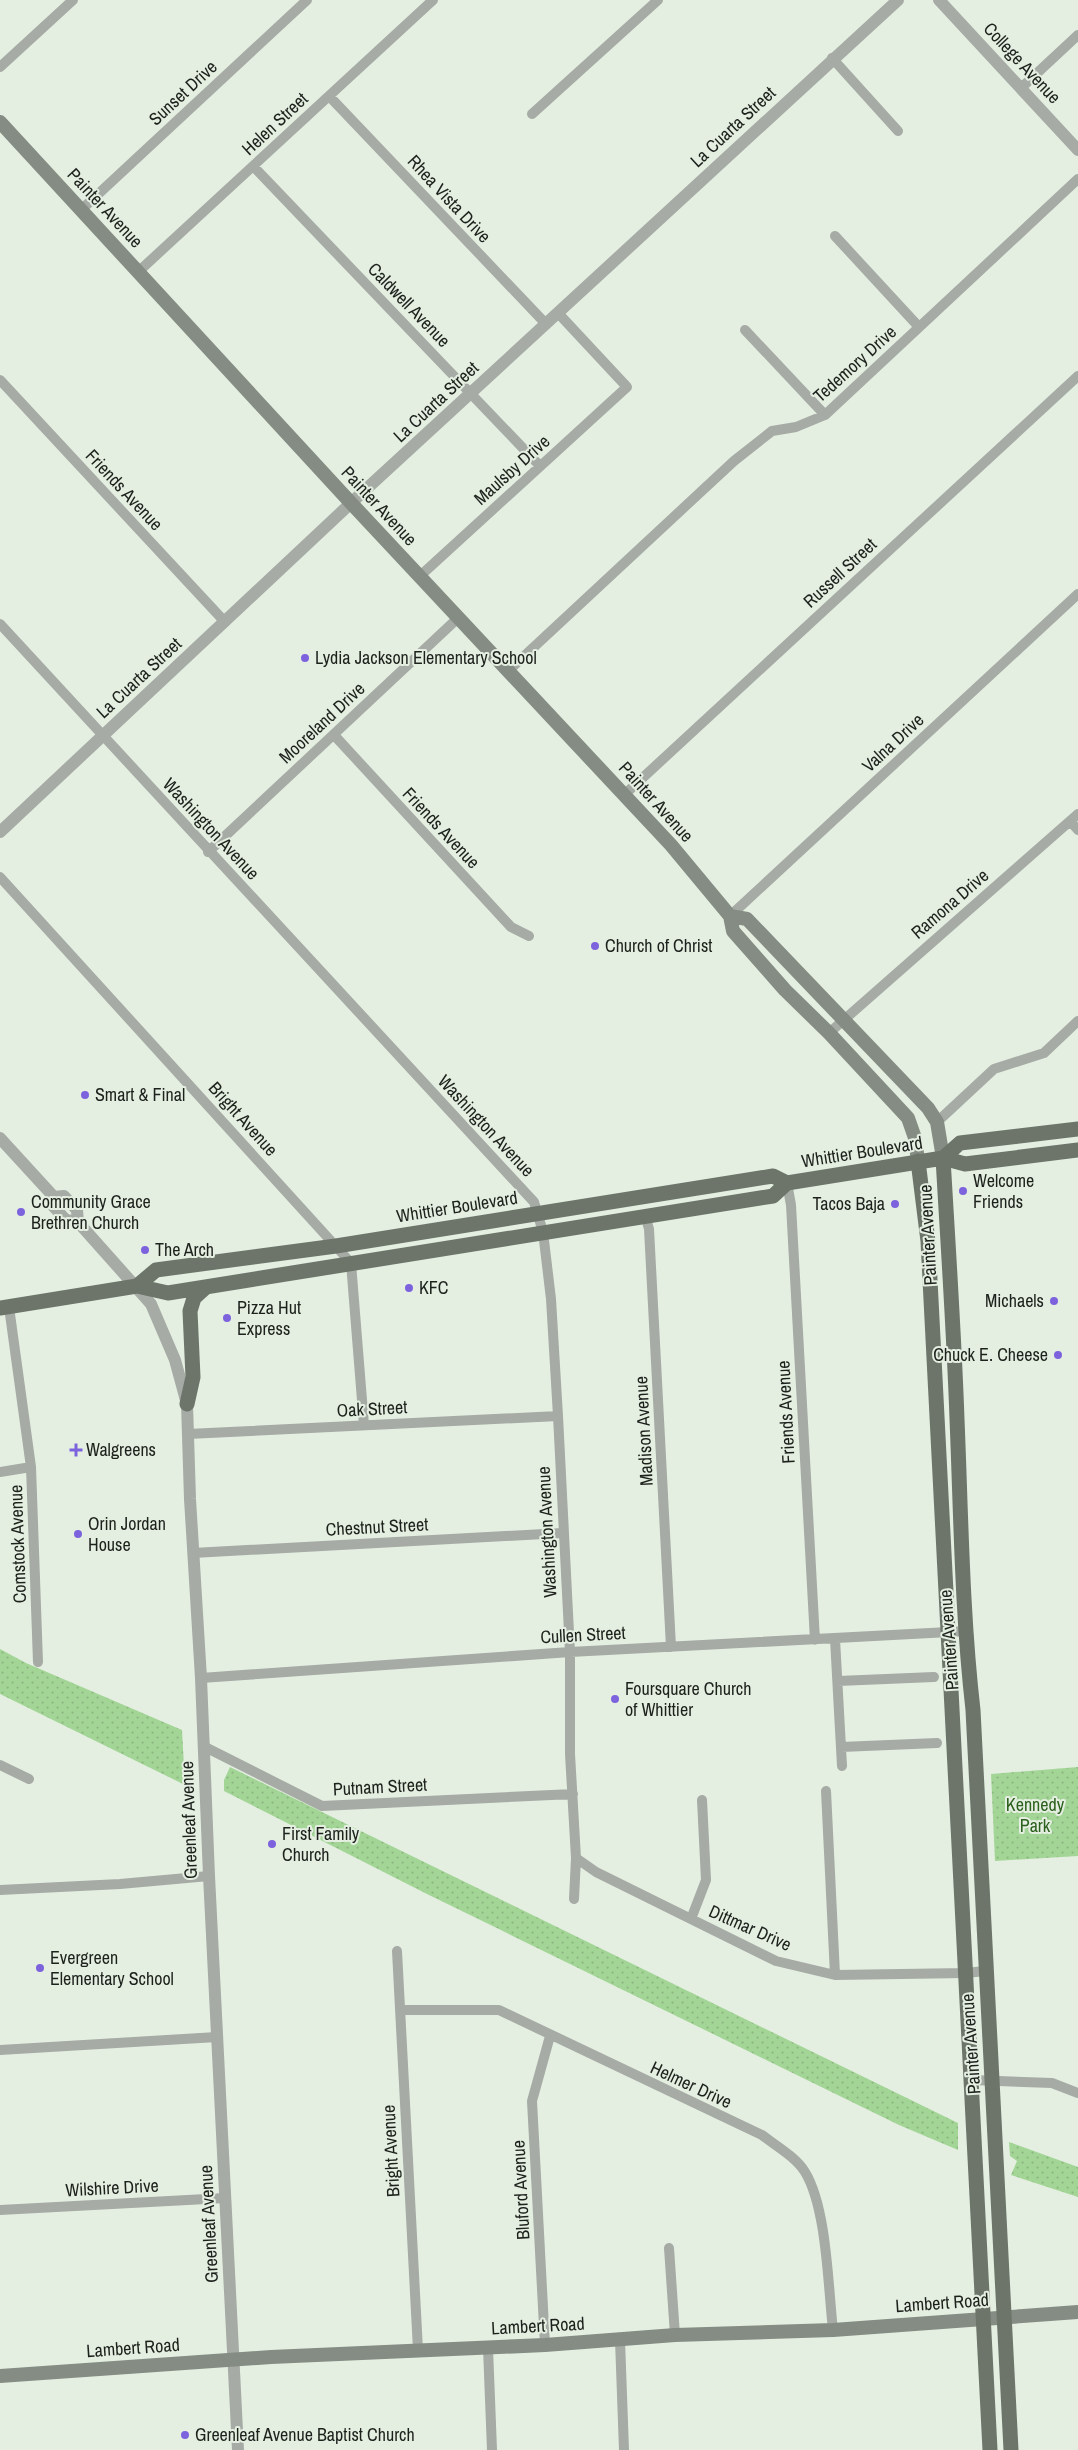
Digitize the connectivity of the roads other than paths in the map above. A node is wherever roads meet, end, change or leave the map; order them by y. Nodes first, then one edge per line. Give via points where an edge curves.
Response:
1 (72, 0) edge
2 (307, 0) edge
3 (433, 0) edge
4 (658, 0) edge
5 (898, 0) edge
6 (939, 0) edge
7 (1078, 35) edge
8 (832, 58) junction
9 (0, 67) edge
10 (1021, 88) junction
11 (330, 96) junction
12 (532, 114) dead end
13 (0, 122) edge
14 (898, 131) dead end
15 (1078, 150) edge
16 (253, 166) junction
17 (1078, 179) edge
18 (81, 210) junction
19 (835, 236) dead end
20 (138, 272) junction
21 (558, 313) junction
22 (546, 324) junction
23 (919, 328) junction
24 (745, 330) dead end
25 (1078, 376) edge
26 (0, 380) edge
27 (471, 393) junction
28 (825, 415) junction
29 (540, 466) junction
30 (351, 503) junction
31 (420, 576) junction
32 (1078, 594) edge
33 (458, 618) junction
34 (225, 622) junction
35 (0, 624) edge
36 (508, 671) junction
37 (334, 735) junction
38 (103, 736) junction
39 (624, 794) junction
40 (1074, 817) edge
41 (1078, 830) edge
42 (0, 832) edge
43 (208, 852) junction
44 (0, 877) edge
45 (730, 916) junction
46 (529, 936) dead end
47 (844, 1018) junction
48 (1078, 1021) edge
49 (829, 1033) junction
50 (936, 1122) junction
51 (1078, 1128) edge
52 (0, 1138) edge
53 (1078, 1150) edge
54 (943, 1158) junction
55 (918, 1161) junction
56 (787, 1183) junction
57 (538, 1213) junction
58 (645, 1215) junction
59 (543, 1232) junction
60 (336, 1246) junction
61 (352, 1263) junction
62 (136, 1286) junction
63 (205, 1288) junction
64 (4, 1307) edge
65 (187, 1404) junction
66 (558, 1416) junction
67 (364, 1425) junction
68 (188, 1434) junction
69 (31, 1467) junction
70 (0, 1472) edge
71 (943, 1516) junction
72 (562, 1533) junction
73 (193, 1553) junction
74 (964, 1574) junction
75 (949, 1632) junction
76 (968, 1632) junction
77 (835, 1639) junction
78 (815, 1640) junction
79 (671, 1647) junction
80 (570, 1652) junction
81 (38, 1662) dead end
82 (934, 1677) dead end
83 (201, 1678) junction
84 (838, 1682) junction
85 (937, 1743) dead end
86 (203, 1746) junction
87 (841, 1747) junction
88 (0, 1765) edge
89 (842, 1766) dead end
90 (29, 1779) dead end
91 (826, 1790) dead end
92 (573, 1794) junction
93 (702, 1800) dead end
94 (576, 1858) junction
95 (208, 1876) junction
96 (0, 1890) edge
97 (574, 1899) dead end
98 (691, 1920) junction
99 (397, 1952) dead end
100 (985, 1971) junction
101 (966, 1973) junction
102 (835, 1975) junction
103 (400, 2010) junction
104 (550, 2036) junction
105 (217, 2037) junction
106 (0, 2050) edge
107 (972, 2080) junction
108 (992, 2080) junction
109 (1078, 2093) edge
110 (225, 2198) junction
111 (0, 2210) edge
112 (669, 2248) dead end
113 (1078, 2312) edge
114 (1005, 2317) junction
115 (983, 2318) junction
116 (833, 2330) junction
117 (675, 2335) junction
118 (620, 2340) junction
119 (545, 2345) junction
120 (488, 2348) junction
121 (418, 2350) junction
122 (233, 2360) junction
123 (0, 2376) edge
124 (238, 2450) edge
125 (492, 2450) edge
126 (624, 2450) edge
127 (990, 2450) edge
128 (1011, 2450) edge

1 - 9 street
2 - 18 street, Sunset Drive
3 - 11 street, Helen Street
4 - 12 street
5 - 8 street, La Cuarta Street
6 - 10 street, College Avenue
7 - 10 street
8 - 14 street
8 - 21 street, La Cuarta Street
10 - 15 street, College Avenue
11 - 16 street, Helen Street
11 - 22 street, Rhea Vista Drive
13 - 18 main road, Painter Avenue
16 - 20 street, Helen Street
16 - 27 street, Caldwell Avenue
17 - 23 street, Tedemory Drive
18 - 20 main road, Painter Avenue
19 - 23 street
20 - 30 main road, Painter Avenue
21 - 22 street, La Cuarta Street
21 - 29 street, Maulsby Drive via 627,387
22 - 27 street, La Cuarta Street
23 - 28 street, Tedemory Drive
24 - 28 street
25 - 39 street, Russell Street
26 - 34 street, Friends Avenue
27 - 29 street, Caldwell Avenue
27 - 30 street, La Cuarta Street
28 - 36 street, Tedemory Drive via 796,427 772,431 761,439
29 - 31 street, Maulsby Drive
30 - 31 main road, Painter Avenue
30 - 34 street, La Cuarta Street
31 - 33 main road, Painter Avenue
32 - 45 street, Valna Drive
33 - 36 main road, Painter Avenue
33 - 37 street, Mooreland Drive
34 - 38 street, La Cuarta Street
35 - 38 street, Washington Avenue
36 - 39 main road, Painter Avenue
37 - 43 street, Mooreland Drive
37 - 46 street, Friends Avenue via 511,927
38 - 42 street, La Cuarta Street
38 - 43 street, Washington Avenue
39 - 45 main road, Painter Avenue
40 - 41 street
40 - 47 street, Ramona Drive
43 - 57 street, Washington Avenue via 534,1202
44 - 60 street, Bright Avenue
45 - 47 main road, Painter Avenue via 747,919
45 - 49 main road, Painter Avenue via 733,931 785,990
47 - 49 street, Ramona Drive
47 - 50 main road, Painter Avenue via 928,1108
48 - 50 street via 1044,1053 994,1069
49 - 55 main road, Painter Avenue via 908,1118 916,1138
50 - 54 main road, Painter Avenue
51 - 54 main road, Whittier Boulevard via 960,1143
52 - 62 street, Greenleaf Avenue via 54,1197 53,1206 62,1216 78,1222
53 - 54 main road, Whittier Boulevard via 965,1164
54 - 55 main road, Whittier Boulevard
54 - 74 main road, Painter Avenue
55 - 56 main road, Whittier Boulevard
55 - 71 main road, Painter Avenue via 926,1218
56 - 57 main road, Whittier Boulevard via 773,1176
56 - 58 main road, Whittier Boulevard via 773,1196
56 - 78 street, Friends Avenue via 791,1204
57 - 59 street, Washington Avenue
57 - 60 main road, Whittier Boulevard
58 - 59 main road, Whittier Boulevard
58 - 79 street, Madison Avenue via 649,1229
59 - 61 main road, Whittier Boulevard
59 - 66 street, Washington Avenue via 551,1299
60 - 61 street, Bright Avenue
60 - 62 main road, Whittier Boulevard via 156,1270
61 - 63 main road, Whittier Boulevard
61 - 67 street
62 - 63 main road, Whittier Boulevard via 168,1293
62 - 64 main road, Whittier Boulevard
62 - 65 street, Greenleaf Avenue via 151,1304 161,1325
63 - 65 main road via 194,1298 190,1311 192,1377
64 - 69 street, Comstock Avenue
65 - 68 street, Greenleaf Avenue
66 - 67 street, Oak Street
66 - 72 street, Washington Avenue
67 - 68 street, Oak Street
68 - 73 street, Greenleaf Avenue
69 - 70 street
69 - 81 street, Comstock Avenue
71 - 74 main road via 952,1525 955,1564
71 - 75 main road, Painter Avenue
72 - 73 street, Chestnut Street
72 - 80 street, Washington Avenue
73 - 83 street, Greenleaf Avenue
74 - 76 main road, Painter Avenue
75 - 76 street, Cullen Street
75 - 77 street, Cullen Street
75 - 101 main road, Painter Avenue
76 - 100 main road, Painter Avenue
77 - 78 street, Cullen Street
77 - 84 street
78 - 79 street, Cullen Street
79 - 80 street, Cullen Street
80 - 83 street, Cullen Street
80 - 92 street, Washington Avenue
82 - 84 street
83 - 86 street, Greenleaf Avenue
84 - 87 street
85 - 87 street
86 - 92 street, Putnam Street via 322,1806
86 - 95 street, Greenleaf Avenue
87 - 89 street
88 - 90 street
91 - 102 street
92 - 94 street, Washington Avenue
93 - 98 street via 706,1880
94 - 97 street, Washington Avenue
94 - 98 street, Dittmar Drive via 596,1872
95 - 96 street
95 - 105 street, Greenleaf Avenue
98 - 102 street, Dittmar Drive via 776,1961
99 - 103 street, Bright Avenue
100 - 101 street, Dittmar Drive
100 - 108 main road, Painter Avenue
101 - 102 street, Dittmar Drive
101 - 107 main road, Painter Avenue
103 - 104 street, Helmer Drive via 500,2010
103 - 121 street, Bright Avenue
104 - 116 street, Helmer Drive via 762,2135 805,2171 819,2202
104 - 119 street, Bluford Avenue via 532,2101
105 - 106 street
105 - 110 street, Greenleaf Avenue
107 - 108 street
107 - 115 main road, Painter Avenue
108 - 109 street via 1052,2083
108 - 114 main road, Painter Avenue
110 - 111 street, Wilshire Drive
110 - 122 street, Greenleaf Avenue
112 - 117 street
113 - 114 main road, Lambert Road
114 - 115 main road, Lambert Road
114 - 128 main road, Painter Avenue
115 - 116 main road, Lambert Road
115 - 127 main road, Painter Avenue
116 - 117 main road, Lambert Road
117 - 118 main road, Lambert Road
118 - 119 main road, Lambert Road
118 - 126 street
119 - 120 main road, Lambert Road
120 - 121 main road, Lambert Road
120 - 125 street
121 - 122 main road, Lambert Road
122 - 123 main road, Lambert Road
122 - 124 street, Greenleaf Avenue

